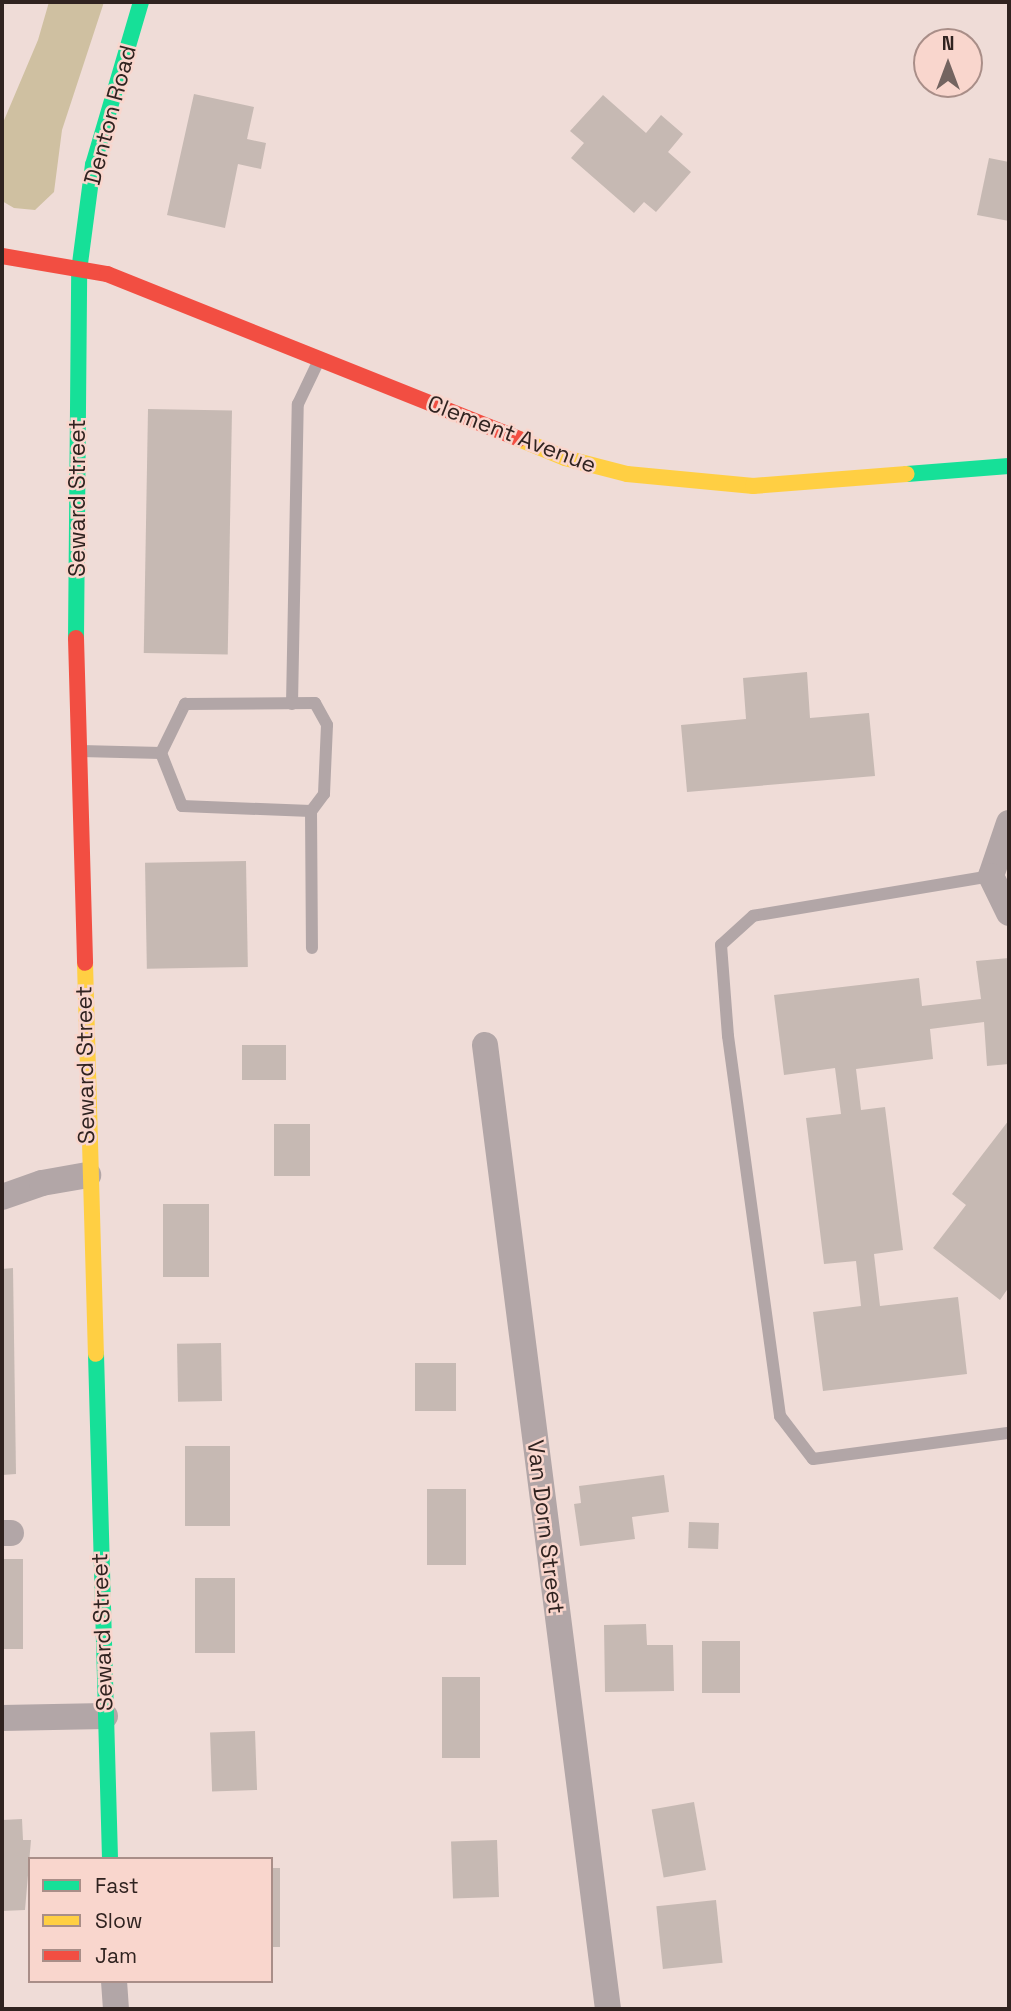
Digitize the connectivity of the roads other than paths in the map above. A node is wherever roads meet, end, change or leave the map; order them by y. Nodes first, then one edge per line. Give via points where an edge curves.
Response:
1 (141, 2) edge
2 (2, 256) edge
3 (79, 271) junction
4 (320, 358) junction
5 (1009, 466) edge
6 (292, 704) junction
7 (78, 751) junction
8 (162, 753) junction
9 (311, 811) junction
10 (1009, 823) edge
11 (991, 876) junction
12 (1009, 913) edge
13 (312, 948) dead end
14 (485, 1045) dead end
15 (88, 1175) junction
16 (2, 1197) edge
17 (1009, 1433) edge
18 (105, 1716) junction
19 (2, 1718) edge
20 (110, 1857) edge
21 (114, 1983) edge
22 (116, 2009) edge
23 (608, 2009) edge

1 - 3 street, Denton Road via 93,165
2 - 3 street, Clement Avenue
3 - 4 street, Clement Avenue via 107,274
3 - 7 street, Seward Street
4 - 5 street, Clement Avenue via 565,458 627,474 753,486
4 - 6 lane via 298,404
6 - 8 lane via 185,704
6 - 9 lane via 316,703 327,725 324,794
7 - 8 lane
7 - 15 street, Seward Street
8 - 9 lane via 182,806
9 - 13 lane
10 - 11 street
11 - 12 street
11 - 17 lane via 754,916 721,945 728,1036 780,1416 813,1459
14 - 23 street, Van Dorn Street
15 - 16 street via 42,1183
15 - 18 street, Seward Street
18 - 19 street
18 - 20 street, Seward Street
21 - 22 street

